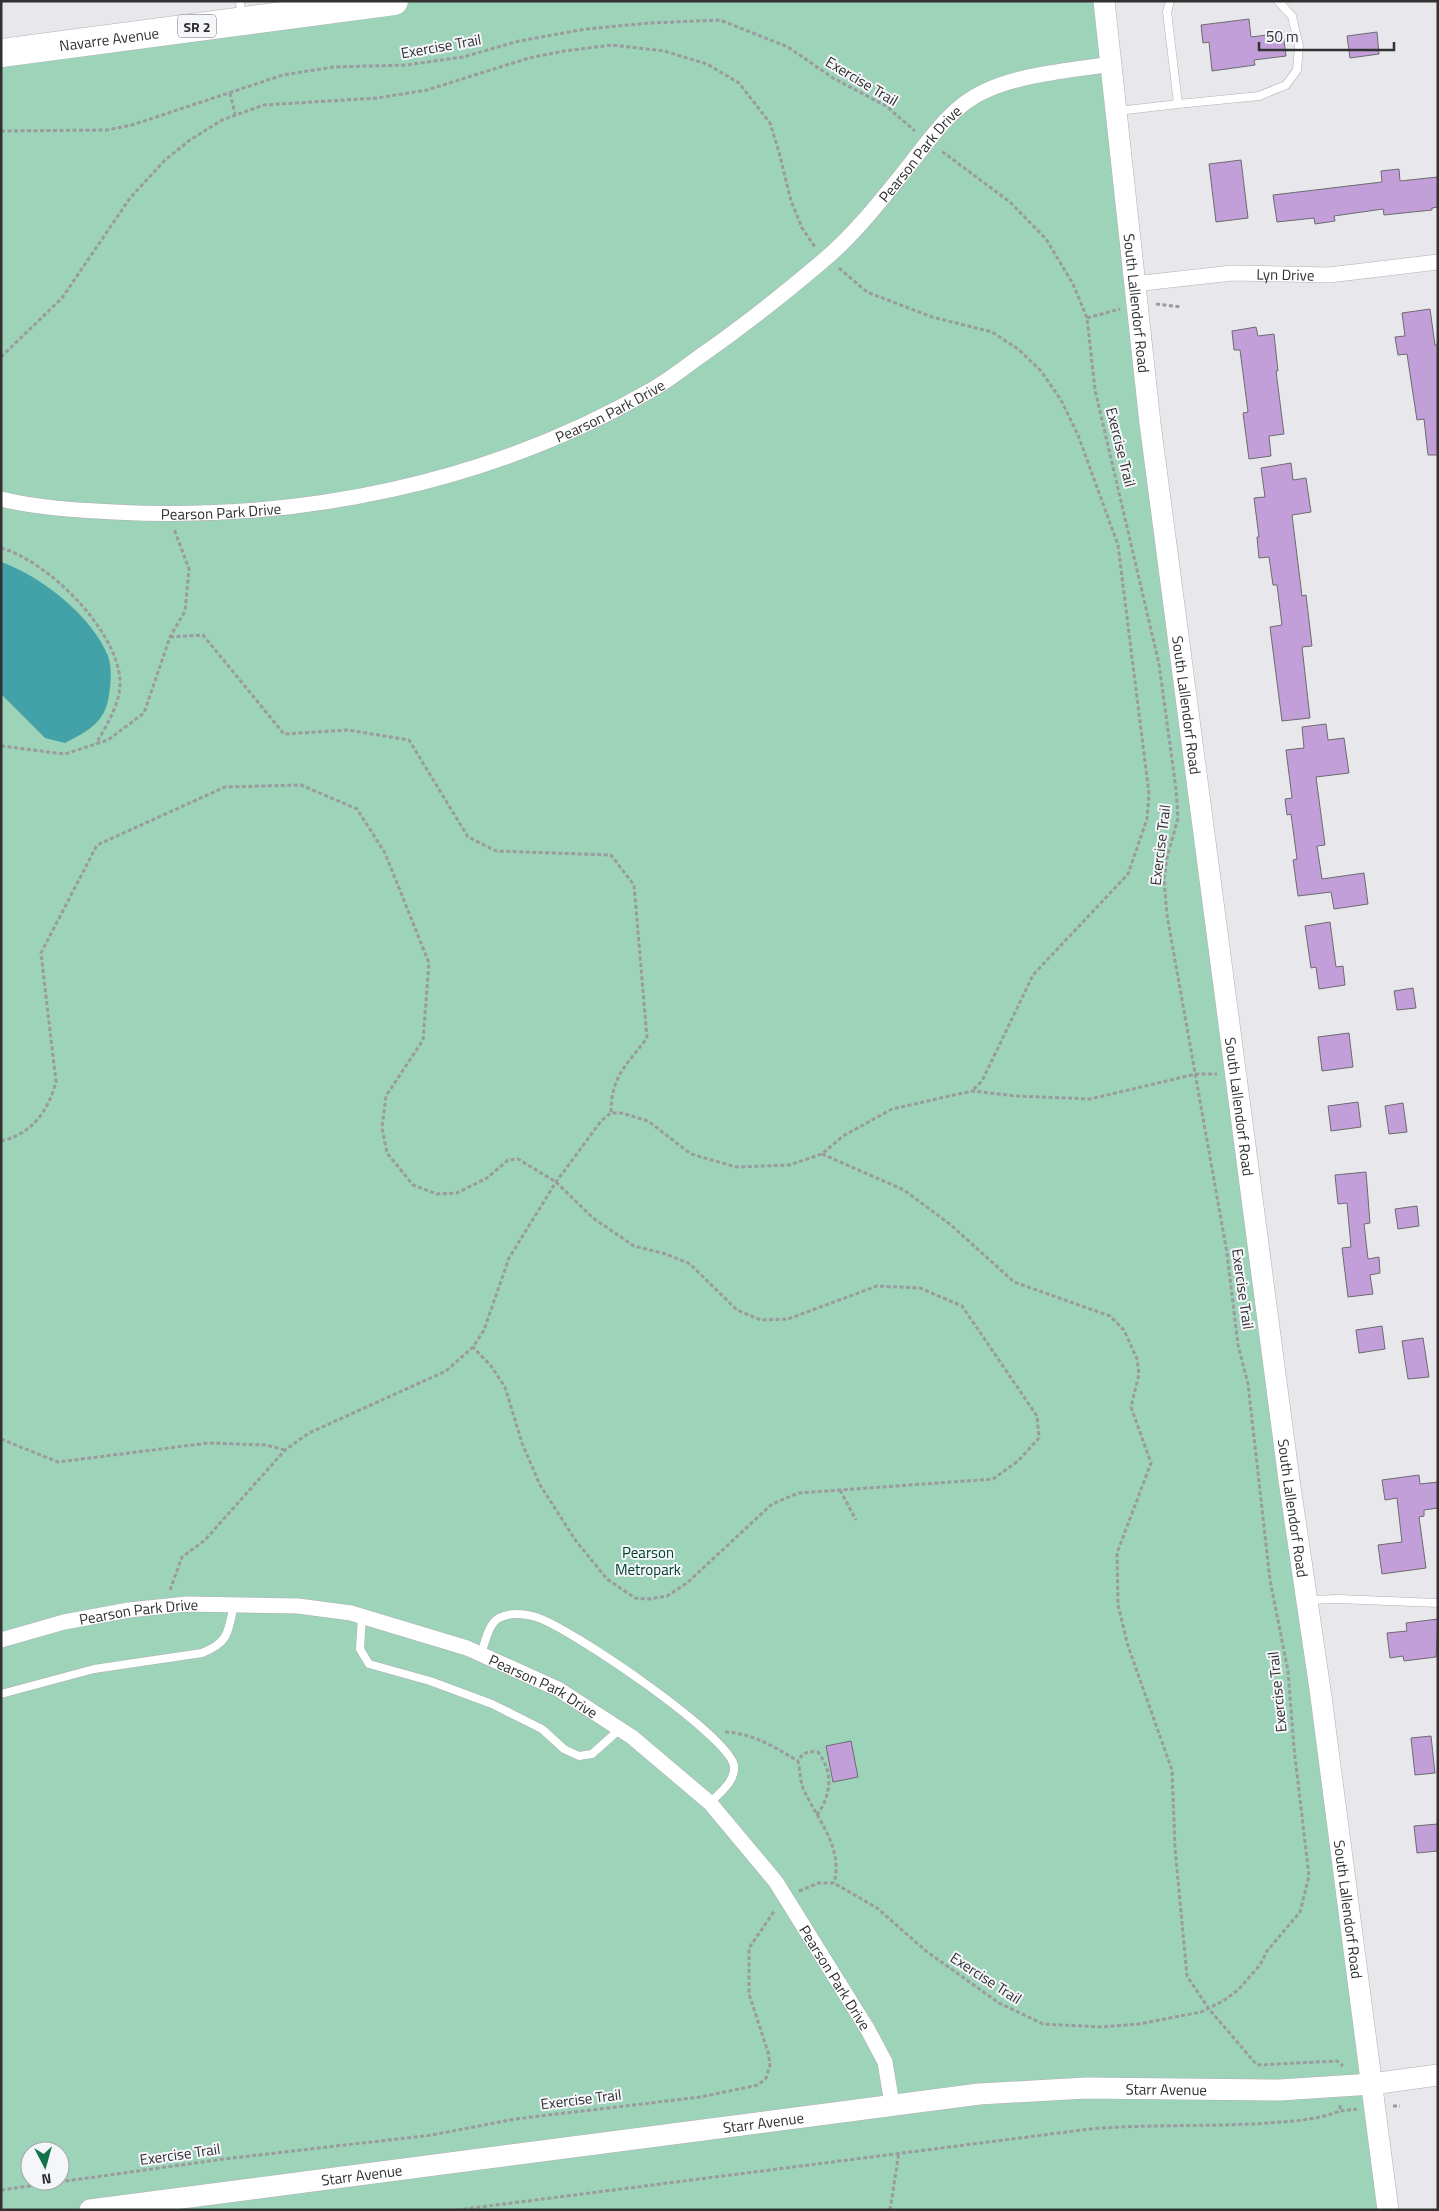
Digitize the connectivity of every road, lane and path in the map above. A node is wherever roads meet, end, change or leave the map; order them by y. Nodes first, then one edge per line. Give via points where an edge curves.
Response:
1 (394, 1) edge
2 (1104, 1) edge
3 (1170, 1) edge
4 (1278, 1) edge
5 (241, 11) edge
6 (1, 54) edge
7 (1112, 64) junction
8 (230, 93) junction
9 (1178, 104) junction
10 (1117, 111) junction
11 (235, 114) junction
12 (1, 131) edge
13 (928, 142) junction
14 (826, 258) junction
15 (1438, 262) edge
16 (1134, 284) junction
17 (1, 358) edge
18 (1, 499) edge
19 (163, 515) junction
20 (1, 548) edge
21 (170, 637) junction
22 (95, 744) junction
23 (1, 746) edge
24 (1196, 1074) junction
25 (1235, 1074) junction
26 (972, 1091) junction
27 (611, 1113) junction
28 (1, 1141) edge
29 (822, 1154) junction
30 (556, 1182) junction
31 (473, 1346) junction
32 (1, 1439) edge
33 (285, 1450) junction
34 (840, 1490) junction
35 (856, 1520) dead end
36 (1307, 1600) junction
37 (1438, 1602) edge
38 (234, 1604) junction
39 (168, 1606) junction
40 (362, 1616) junction
41 (1, 1640) edge
42 (481, 1654) junction
43 (1, 1694) edge
44 (620, 1729) junction
45 (707, 1731) junction
46 (798, 1761) junction
47 (710, 1803) junction
48 (817, 1815) junction
49 (834, 1883) junction
50 (787, 1899) junction
51 (1209, 2009) junction
52 (1438, 2076) edge
53 (1372, 2084) junction
54 (1344, 2096) junction
55 (892, 2104) junction
56 (1400, 2106) dead end
57 (1375, 2108) junction
58 (1340, 2111) junction
59 (899, 2152) junction
60 (1, 2190) edge
61 (90, 2210) edge
62 (457, 2210) edge
63 (890, 2210) edge
64 (1388, 2210) edge

1 - 5 highway, Navarre Avenue / SR 2
2 - 7 street, South Lallendorf Road
3 - 9 lane via 1167,12
4 - 9 lane via 1292,16 1299,46 1297,70 1286,85 1259,96
5 - 6 highway, Navarre Avenue / SR 2
7 - 10 street, South Lallendorf Road
7 - 13 street, Pearson Park Drive via 993,87 979,93 955,112
8 - 11 path
8 - 12 path, Exercise Trail via 132,126 107,130
8 - 13 path, Exercise Trail via 283,75 333,67 406,65 463,57 519,41 586,29 650,22 720,20 788,46 833,78 886,106
9 - 10 lane
10 - 16 street, South Lallendorf Road
11 - 14 path via 264,105 377,98 427,90 529,58 564,51 612,45 664,51 707,64 738,83 757,104 770,123 791,201 802,228
11 - 17 path via 190,140 166,160 130,198 62,298
13 - 14 street, Pearson Park Drive
13 - 24 path, Exercise Trail via 1010,202 1046,239 1073,284 1087,318 1095,390 1159,664 1178,810 1164,880 1167,915
14 - 19 street, Pearson Park Drive via 733,333 655,388 538,444 470,469 329,503
14 - 26 path via 867,292 932,317 992,332 1041,371 1061,400 1078,435 1118,546 1148,794 1147,819 1128,874 1033,975 982,1081
15 - 16 street, Lyn Drive via 1340,274 1232,273
16 - 25 street, South Lallendorf Road
18 - 19 street, Pearson Park Drive via 63,509
19 - 21 path via 175,531 189,569 185,611
20 - 22 path via 40,566 58,579 95,623 115,658 120,680 116,707
21 - 22 path via 144,713 108,740
21 - 27 path via 203,635 284,734 348,730 409,740 468,837 489,848 496,851 611,855 634,885 647,1038 615,1079
22 - 23 path via 65,754
24 - 25 path
24 - 26 path via 1090,1099
24 - 51 path, Exercise Trail via 1227,1254 1238,1345 1248,1384 1270,1580 1288,1671 1309,1876 1300,1912 1238,1990
25 - 36 street, South Lallendorf Road
26 - 29 path via 892,1110 843,1136
27 - 29 path via 648,1121 691,1154 736,1167 789,1165
27 - 30 path via 601,1121
28 - 30 path via 29,1128 43,1114 51,1099 56,1082 41,953 97,845 225,787 301,785 357,809 385,853 429,963 422,1040 386,1096 382,1128 387,1153 414,1185 437,1194 457,1193 472,1187 508,1160 518,1159
29 - 51 path via 904,1190 951,1225 1014,1282 1110,1316 1124,1330 1130,1342 1139,1374 1131,1407 1151,1463 1117,1553 1118,1605 1128,1646 1172,1770 1175,1848 1187,1976
30 - 31 path via 509,1258 484,1330
30 - 34 path via 593,1218 634,1246 690,1264 737,1310 761,1320 788,1319 877,1286 920,1288 962,1306 1037,1416 1039,1438 1018,1462 993,1479
31 - 33 path via 446,1371 309,1434
31 - 34 path via 505,1387 522,1443 540,1485 576,1541 607,1579 635,1598 649,1599 674,1592 772,1504 799,1494
32 - 33 path via 58,1462 208,1443 266,1445
33 - 39 path via 204,1540 182,1557 168,1595
34 - 35 path
36 - 37 lane
36 - 53 street, South Lallendorf Road
38 - 39 street, Pearson Park Drive
38 - 40 street, Pearson Park Drive via 298,1606
38 - 43 lane via 225,1641 202,1653 94,1670
39 - 41 street, Pearson Park Drive via 64,1622
40 - 42 street, Pearson Park Drive
40 - 44 lane via 360,1649 369,1664 430,1681 492,1704 542,1730 564,1749 579,1756 592,1754
42 - 44 street, Pearson Park Drive via 558,1689
42 - 45 lane via 495,1620 501,1616 518,1614 538,1618 605,1656
44 - 47 street, Pearson Park Drive
45 - 46 path via 736,1733 761,1740
45 - 47 lane via 724,1747 734,1768 729,1783
46 - 48 path via 802,1785
46 - 48 path via 802,1754 810,1751 818,1752 826,1762 829,1791
47 - 50 street, Pearson Park Drive
48 - 49 path via 834,1850 837,1874
49 - 50 path, Exercise Trail via 820,1883
49 - 51 path, Exercise Trail via 878,1908 926,1951 999,2003 1043,2024 1139,2024
50 - 55 street, Pearson Park Drive via 877,2046 885,2062
50 - 60 path, Exercise Trail via 749,1948 748,1994 770,2065 766,2078 758,2085 702,2097 535,2116 432,2135 224,2159
51 - 54 path via 1257,2065 1337,2061 1343,2064
52 - 53 street, Starr Avenue
53 - 54 street, Starr Avenue
53 - 57 street, South Lallendorf Road
54 - 55 street, Starr Avenue via 1280,2090 1086,2088 979,2094
54 - 58 path
54 - 58 path
55 - 61 street, Starr Avenue
56 - 57 path
57 - 58 path
57 - 64 street, South Lallendorf Road
58 - 59 path via 1306,2120 1127,2126
59 - 62 path
59 - 63 path

